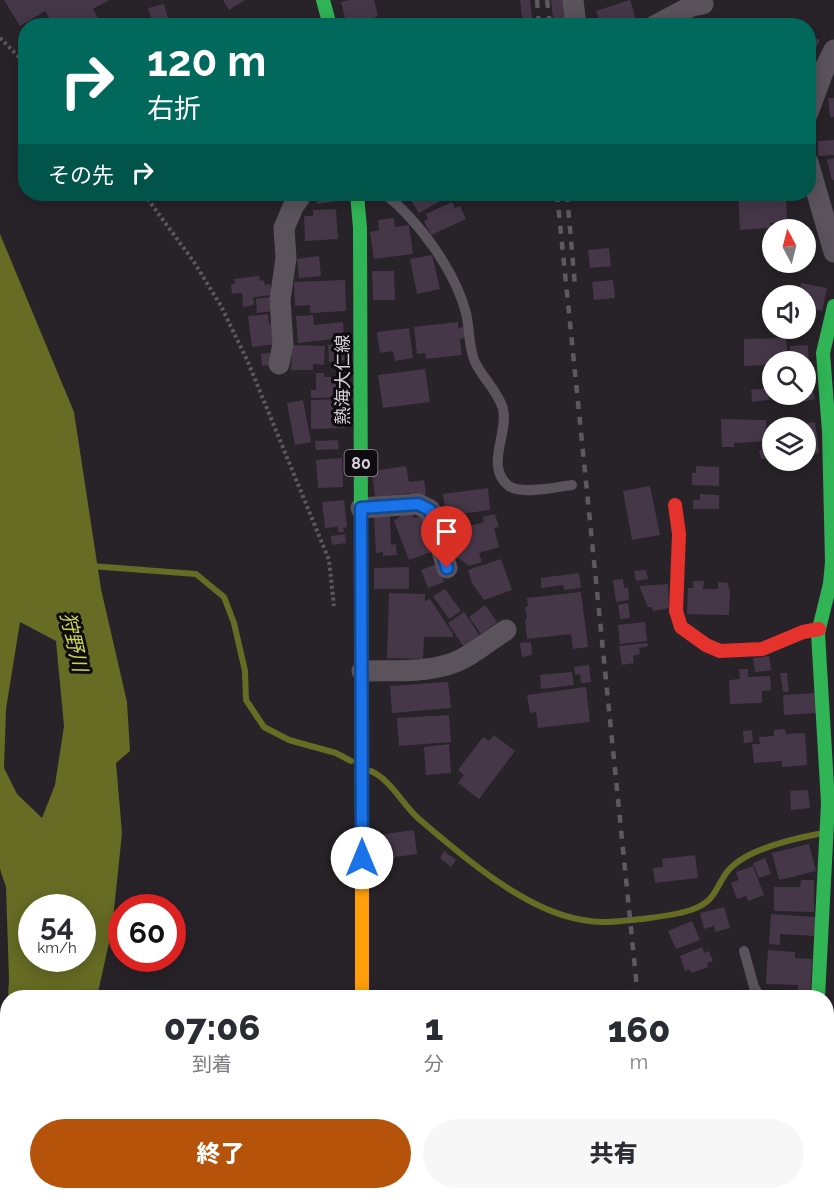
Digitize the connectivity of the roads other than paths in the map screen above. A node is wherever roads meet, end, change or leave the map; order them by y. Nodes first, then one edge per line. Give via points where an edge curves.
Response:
1 (322, 0) edge
2 (573, 0) edge
3 (703, 4) dead end
4 (328, 18) edge
5 (575, 18) edge
6 (669, 18) edge
7 (834, 50) edge
8 (816, 91) edge
9 (816, 190) edge
10 (297, 201) edge
11 (358, 201) edge
12 (392, 201) edge
13 (834, 252) edge
14 (834, 306) edge
15 (279, 364) dead end
16 (830, 401) edge
17 (572, 485) dead end
18 (675, 506) dead end
19 (361, 508) junction
20 (447, 568) dead end
21 (819, 629) junction
22 (506, 630) dead end
23 (362, 671) junction
24 (829, 885) edge
25 (744, 951) dead end
26 (362, 990) edge
27 (756, 990) edge
28 (819, 990) edge

1 - 4 street
2 - 5 street
3 - 6 street
7 - 8 street
9 - 13 street
10 - 15 street via 284,228 286,258 280,300 283,344
11 - 19 street, 熱海大仁線 / 80
12 - 17 lane via 420,230 451,273 460,294 474,360 503,409 498,462 504,480 511,488 520,490
14 - 16 street via 823,353
16 - 21 street via 832,562
18 - 21 street via 679,534 676,611 681,627 720,651 762,649
19 - 20 street via 418,504 430,510
19 - 23 street, 熱海大仁線 / 80
21 - 24 street
22 - 23 street via 450,664
23 - 26 street, 熱海大仁線 / 80
24 - 28 street
25 - 27 lane

